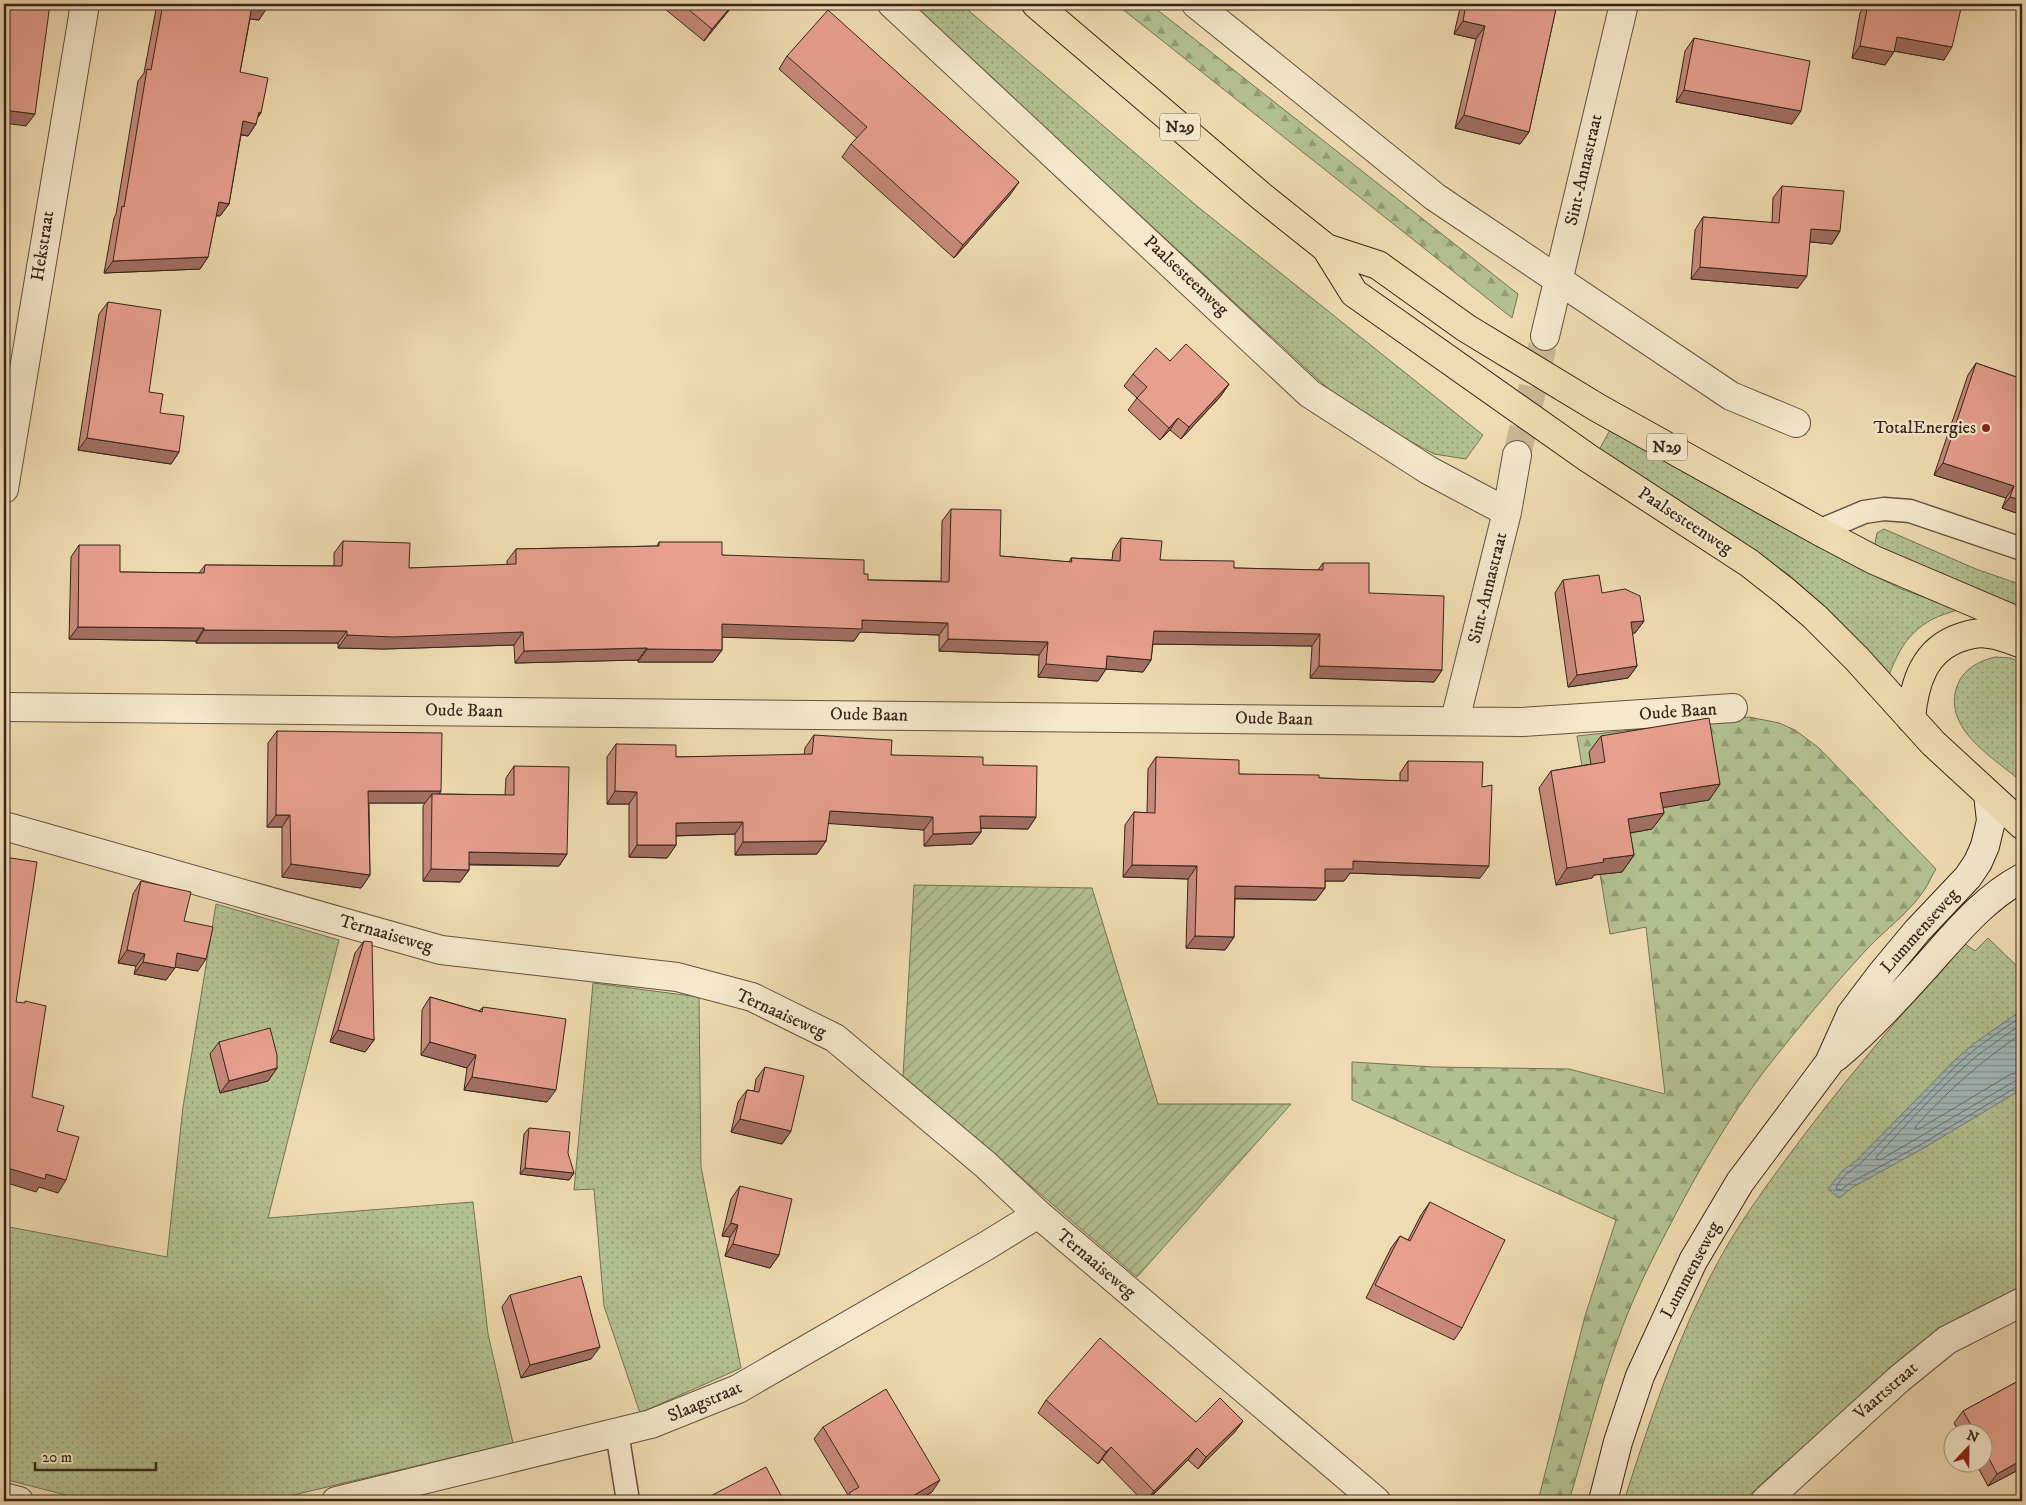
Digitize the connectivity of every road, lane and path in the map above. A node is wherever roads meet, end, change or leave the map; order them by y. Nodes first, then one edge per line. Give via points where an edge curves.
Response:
1 (85, 4) edge
2 (892, 4) edge
3 (1036, 4) edge
4 (1196, 4) edge
5 (1624, 4) edge
6 (1326, 248) junction
7 (1558, 278) junction
8 (1545, 336) tunnel mouth
9 (1796, 423) dead end
10 (1517, 456) tunnel mouth
11 (4, 489) edge
12 (1507, 512) junction
13 (1819, 531) junction
14 (2022, 549) edge
15 (2022, 623) edge
16 (2022, 644) edge
17 (4, 707) edge
18 (1733, 708) dead end
19 (1911, 719) junction
20 (1455, 720) junction
21 (1988, 794) junction
22 (2022, 825) edge
23 (4, 826) edge
24 (2022, 878) edge
25 (1829, 1063) junction
26 (1038, 1214) junction
27 (2022, 1302) edge
28 (617, 1432) junction
29 (4, 1497) edge
30 (19, 1501) edge
31 (336, 1501) edge
32 (628, 1501) edge
33 (1376, 1501) edge
34 (1602, 1501) edge
35 (1765, 1501) edge

1 - 11 street, Hekstraat
2 - 12 street, Paalsesteenweg via 1310,394 1428,470
3 - 6 main road, Paalsesteenweg / N29
4 - 7 street via 1435,197
5 - 7 street, Sint-Annastraat
6 - 13 main road, Paalsesteenweg / N29 via 1378,265 1466,328 1598,408
6 - 19 main road, Paalsesteenweg / N29 via 1354,293 1588,458 1749,563 1786,592 1836,638
7 - 8 street, Sint-Annastraat
7 - 9 street via 1731,396
10 - 12 street, Sint-Annastraat
12 - 20 street, Sint-Annastraat
13 - 14 lane via 1864,512 1884,509 1910,511
13 - 15 main road, Paalsesteenweg / N29 via 1874,560
16 - 19 main road via 1988,633 1970,634 1936,650 1921,673 1913,698
17 - 20 street, Oude Baan
18 - 20 street, Oude Baan via 1522,722
19 - 21 main road, Paalsesteenweg / N29
21 - 22 main road, Paalsesteenweg / N29
21 - 25 street, Lummenseweg via 1991,821 1978,862 1947,901 1917,931 1851,1014
23 - 26 street, Ternaaiseweg via 441,950 678,977 752,997 835,1038 986,1165
24 - 25 street, Lummenseweg via 1952,936 1862,1035
25 - 34 street, Lummenseweg via 1740,1182 1693,1261 1640,1376
26 - 28 street, Slaagstraat via 738,1390 651,1424
26 - 33 street, Ternaaiseweg
27 - 35 street, Vaartstraat via 1947,1340 1899,1379
28 - 31 street, Slaagstraat
28 - 32 lane
29 - 30 street

